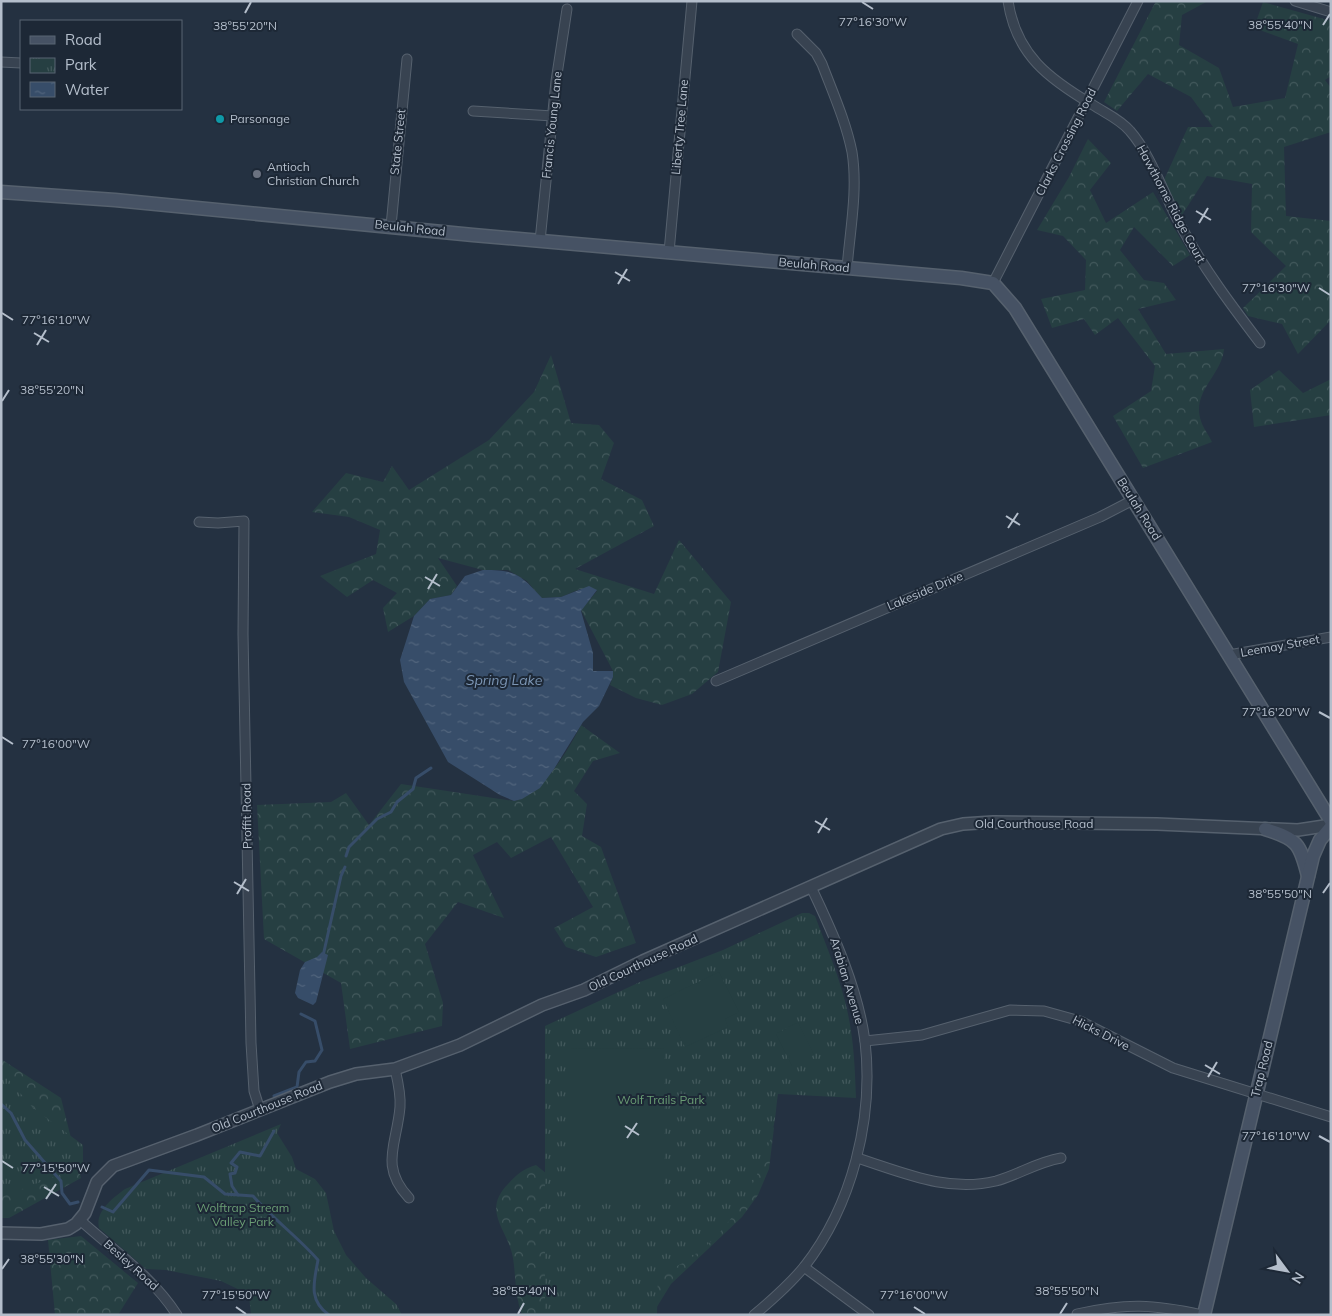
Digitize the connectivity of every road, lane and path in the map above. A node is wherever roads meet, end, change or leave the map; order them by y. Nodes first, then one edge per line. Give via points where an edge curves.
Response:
1 (692, 1) edge
2 (1008, 1) edge
3 (1138, 1) edge
4 (1295, 1) edge
5 (567, 10) dead end
6 (1331, 12) edge
7 (797, 34) dead end
8 (407, 59) dead end
9 (1, 62) edge
10 (20, 63) edge
11 (1087, 101) junction
12 (473, 111) dead end
13 (553, 116) junction
14 (1, 192) edge
15 (391, 226) junction
16 (540, 241) junction
17 (669, 252) junction
18 (847, 268) junction
19 (993, 283) junction
20 (1260, 343) dead end
21 (1133, 500) junction
22 (199, 522) dead end
23 (1331, 637) edge
24 (1229, 655) junction
25 (716, 681) dead end
26 (1331, 820) edge
27 (1331, 826) edge
28 (1265, 829) junction
29 (1308, 878) junction
30 (811, 887) junction
31 (865, 1041) junction
32 (394, 1069) junction
33 (1256, 1093) junction
34 (260, 1110) junction
35 (1331, 1117) edge
36 (856, 1158) junction
37 (1061, 1158) dead end
38 (409, 1198) dead end
39 (80, 1220) junction
40 (1, 1233) edge
41 (804, 1267) junction
42 (1077, 1314) edge
43 (177, 1315) edge
44 (754, 1315) edge
45 (869, 1315) edge
46 (1203, 1315) edge

1 - 17 street, Liberty Tree Lane
2 - 11 street, Hawthorne Ridge Court via 1014,28 1030,57 1060,85
3 - 11 street, Clarks Crossing Road
4 - 6 street
5 - 13 street, Francis Young Lane
7 - 18 street via 813,48 822,64 849,141 854,197
8 - 15 street, State Street
9 - 10 street
11 - 19 street, Clarks Crossing Road
11 - 20 street, Hawthorne Ridge Court via 1131,131 1186,236
12 - 13 street
13 - 16 street, Francis Young Lane
14 - 15 main road, Beulah Road
15 - 16 main road, Beulah Road
16 - 17 main road, Beulah Road
17 - 18 main road, Beulah Road
18 - 19 main road, Beulah Road
19 - 21 main road, Beulah Road via 1015,308
21 - 24 main road, Beulah Road
21 - 25 street, Lakeside Drive
22 - 34 street, Proffit Road via 244,521 243,634 251,1043 254,1090
23 - 24 street, Leemay Street
24 - 26 main road, Beulah Road
27 - 28 street, Old Courthouse Road via 1306,830
27 - 29 main road, Trap Road via 1319,842
28 - 29 main road via 1290,837 1298,844
28 - 30 street, Old Courthouse Road via 1149,824 963,824 923,836
29 - 33 main road, Trap Road
30 - 31 street, Arabian Avenue via 853,991
30 - 32 street, Old Courthouse Road via 584,990 542,1005 460,1046
31 - 33 street, Hicks Drive via 922,1036 1010,1010 1044,1010 1080,1020 1173,1068
31 - 36 street, Arabian Avenue via 866,1090
32 - 34 street, Old Courthouse Road via 347,1077
32 - 38 street via 400,1104 392,1170
33 - 35 street, Hicks Drive
33 - 46 main road, Trap Road
34 - 39 street, Old Courthouse Road via 109,1168 97,1182
36 - 37 street via 927,1180 964,1185 998,1180
36 - 41 street, Arabian Avenue via 844,1196
39 - 40 street via 57,1232
39 - 43 street, Besley Road via 146,1277
41 - 44 street, Arabian Avenue via 781,1293
41 - 45 street
42 - 46 street via 1133,1304

